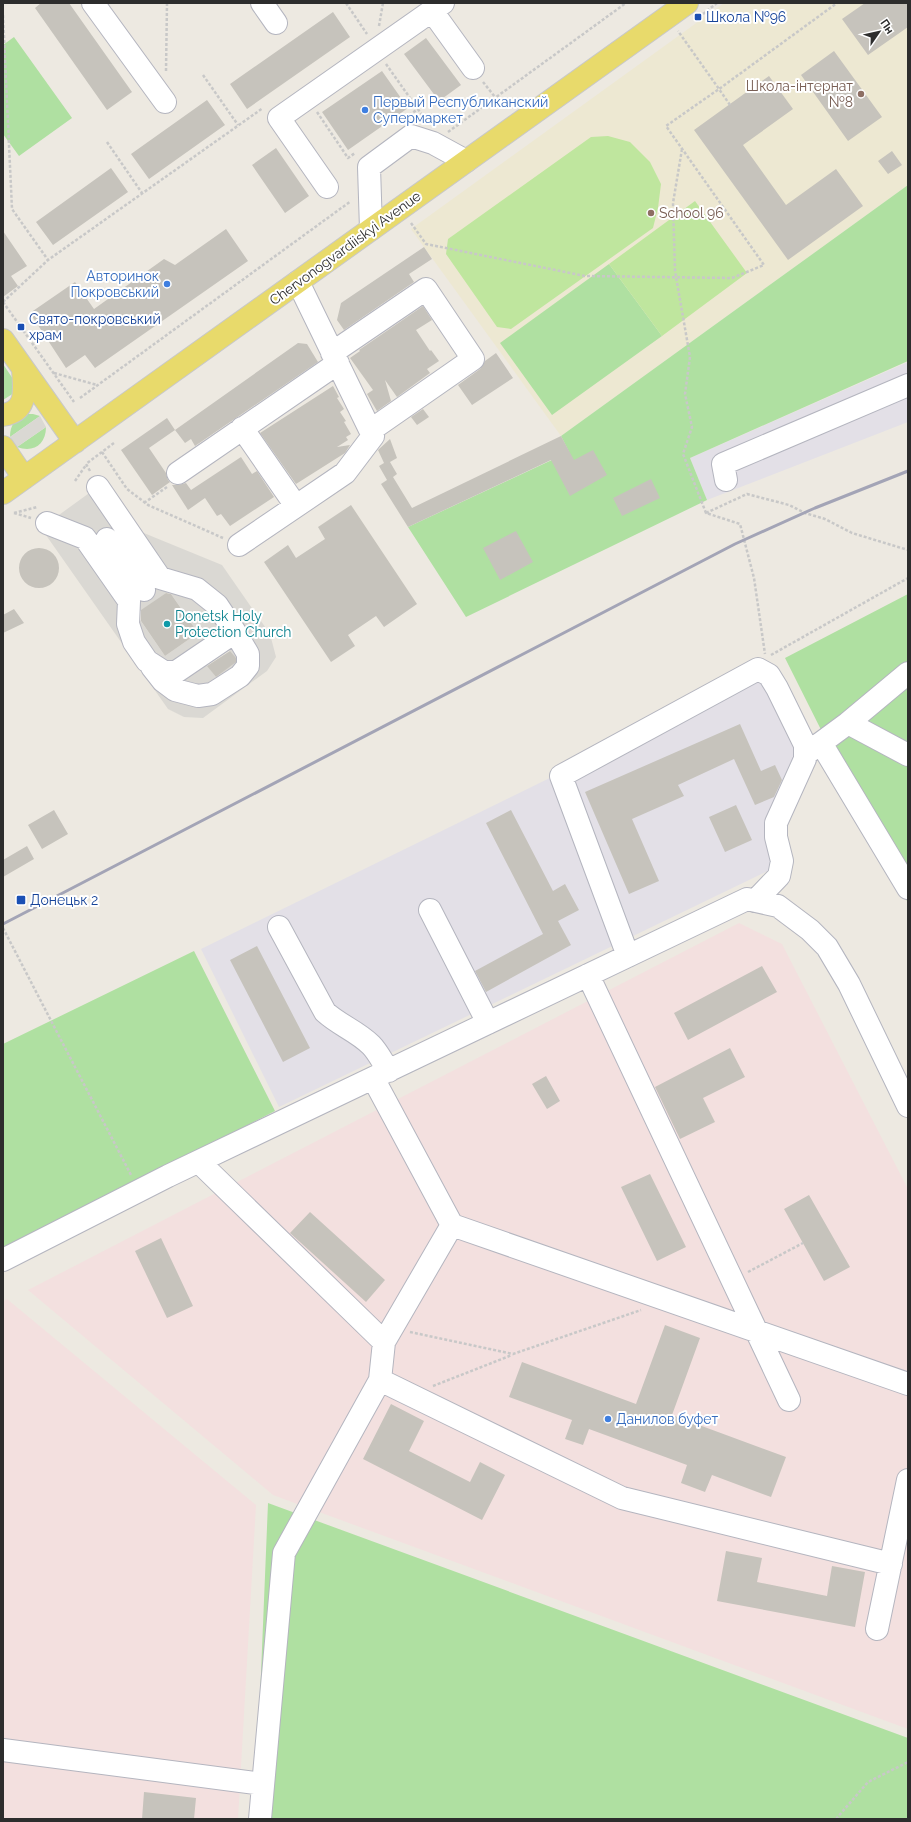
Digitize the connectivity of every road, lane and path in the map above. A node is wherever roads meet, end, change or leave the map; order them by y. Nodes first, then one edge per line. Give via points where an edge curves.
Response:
1 (93, 3) edge
2 (167, 3) edge
3 (262, 3) edge
4 (346, 3) edge
5 (687, 3) edge
6 (837, 3) edge
7 (437, 7) edge
8 (3, 15) edge
9 (668, 17) junction
10 (385, 20) dead end
11 (276, 23) dead end
12 (368, 41) junction
13 (473, 68) dead end
14 (203, 75) dead end
15 (718, 89) junction
16 (307, 97) junction
17 (165, 102) joint
18 (730, 105) dead end
19 (266, 106) dead end
20 (418, 109) junction
21 (399, 122) dead end
22 (238, 125) junction
23 (430, 127) dead end
24 (107, 142) dead end
25 (365, 158) junction
26 (466, 161) junction
27 (327, 187) dead end
28 (142, 193) junction
29 (411, 223) dead end
30 (371, 229) junction
31 (48, 260) junction
32 (298, 282) junction
33 (3, 302) edge
34 (3, 340) edge
35 (335, 358) junction
36 (23, 369) junction
37 (53, 373) junction
38 (97, 385) dead end
39 (908, 385) edge
40 (74, 402) dead end
41 (3, 415) edge
42 (242, 428) junction
43 (371, 430) junction
44 (74, 442) junction
45 (114, 443) dead end
46 (3, 447) edge
47 (102, 452) junction
48 (86, 464) junction
49 (178, 473) joint
50 (24, 478) junction
51 (726, 480) dead end
52 (75, 481) dead end
53 (98, 487) joint
54 (3, 492) edge
55 (144, 503) junction
56 (296, 506) junction
57 (14, 513) dead end
58 (706, 513) dead end
59 (43, 515) joint
60 (119, 518) junction
61 (85, 538) junction
62 (107, 539) junction
63 (240, 545) joint
64 (908, 550) edge
65 (144, 590) junction
66 (235, 632) junction
67 (147, 661) junction
68 (908, 673) edge
69 (848, 723) junction
70 (813, 749) junction
71 (908, 755) edge
72 (908, 888) edge
73 (756, 901) junction
74 (430, 910) dead end
75 (279, 927) dead end
76 (3, 928) edge
77 (628, 956) junction
78 (588, 975) junction
79 (488, 1023) junction
80 (381, 1075) junction
81 (908, 1106) edge
82 (199, 1162) junction
83 (139, 1191) junction
84 (452, 1225) junction
85 (803, 1243) dead end
86 (3, 1260) edge
87 (732, 1280) junction
88 (669, 1301) junction
89 (756, 1331) junction
90 (388, 1335) junction
91 (513, 1354) junction
92 (380, 1380) junction
93 (908, 1384) edge
94 (409, 1395) junction
95 (789, 1400) dead end
96 (908, 1480) edge
97 (890, 1564) junction
98 (877, 1629) dead end
99 (3, 1750) edge
100 (908, 1762) edge
101 (263, 1784) junction
102 (260, 1819) edge
103 (836, 1819) edge

1 - 17 lane
2 - 17 path
3 - 11 lane
4 - 12 path
5 - 9 main road, Chervonogvardiiskyi Avenue
6 - 15 path
7 - 12 lane
7 - 13 lane
8 - 31 path via 12,209
9 - 15 path
9 - 26 main road, Chervonogvardiiskyi Avenue
10 - 12 path
12 - 16 lane
12 - 20 path
14 - 22 path
15 - 18 path
15 - 29 path via 666,126 764,265 732,278 584,276 426,244
16 - 25 path via 348,158
16 - 27 lane via 278,118
19 - 22 path
20 - 21 path
20 - 23 path
22 - 28 path
24 - 28 path
25 - 26 lane via 411,136 433,142
25 - 30 lane
26 - 30 main road, Chervonogvardiiskyi Avenue
28 - 31 path
30 - 32 main road, Chervonogvardiiskyi Avenue
31 - 33 path
32 - 35 lane
32 - 44 main road, Chervonogvardiiskyi Avenue
33 - 37 path
34 - 36 main road
35 - 42 lane
35 - 43 lane
35 - 43 lane via 426,289 473,359
36 - 41 main road via 24,400 18,408
36 - 44 main road
37 - 38 path
37 - 40 path
39 - 51 lane via 723,464
42 - 49 lane
42 - 56 lane
43 - 56 lane via 373,436 345,473
44 - 50 main road, Chervonogvardiiskyi Avenue
45 - 47 path
46 - 50 main road
47 - 48 path
47 - 55 path via 127,489
48 - 52 path
48 - 53 path
49 - 55 path via 181,478
50 - 54 main road, Chervonogvardiiskyi Avenue
53 - 60 lane
55 - 63 path
56 - 63 lane
57 - 59 path
58 - 64 path via 747,494 789,505 825,519 852,534
59 - 61 lane
60 - 62 lane
60 - 65 lane
61 - 62 lane via 95,542
61 - 65 lane
62 - 65 lane
65 - 66 lane via 197,589 217,605
65 - 67 lane via 128,624 134,642
66 - 67 lane via 176,672 164,672
66 - 67 lane via 248,654 248,666 240,676 212,694 198,696 175,690 163,681
68 - 69 lane
69 - 70 lane
69 - 71 lane
70 - 72 lane
70 - 73 lane via 776,823 776,836 782,861 779,876
70 - 77 lane via 805,745 762,664 561,776
73 - 77 lane via 747,899
73 - 81 lane via 778,906 827,946 849,984
74 - 79 lane
75 - 80 lane via 325,1012 335,1022 352,1030 371,1045
76 - 83 path
77 - 78 lane
78 - 79 lane
78 - 87 lane
79 - 80 lane
80 - 82 lane
80 - 84 lane
82 - 83 lane
82 - 90 lane
83 - 86 lane
84 - 88 lane
84 - 90 lane
85 - 87 path
87 - 89 lane
88 - 89 lane
88 - 91 path
89 - 93 lane
89 - 95 lane
90 - 91 path
90 - 92 lane
91 - 94 path
92 - 94 lane
92 - 101 lane via 284,1553
94 - 97 lane via 622,1498
96 - 97 lane
97 - 98 lane
99 - 101 lane
100 - 103 path via 868,1782
101 - 102 lane

